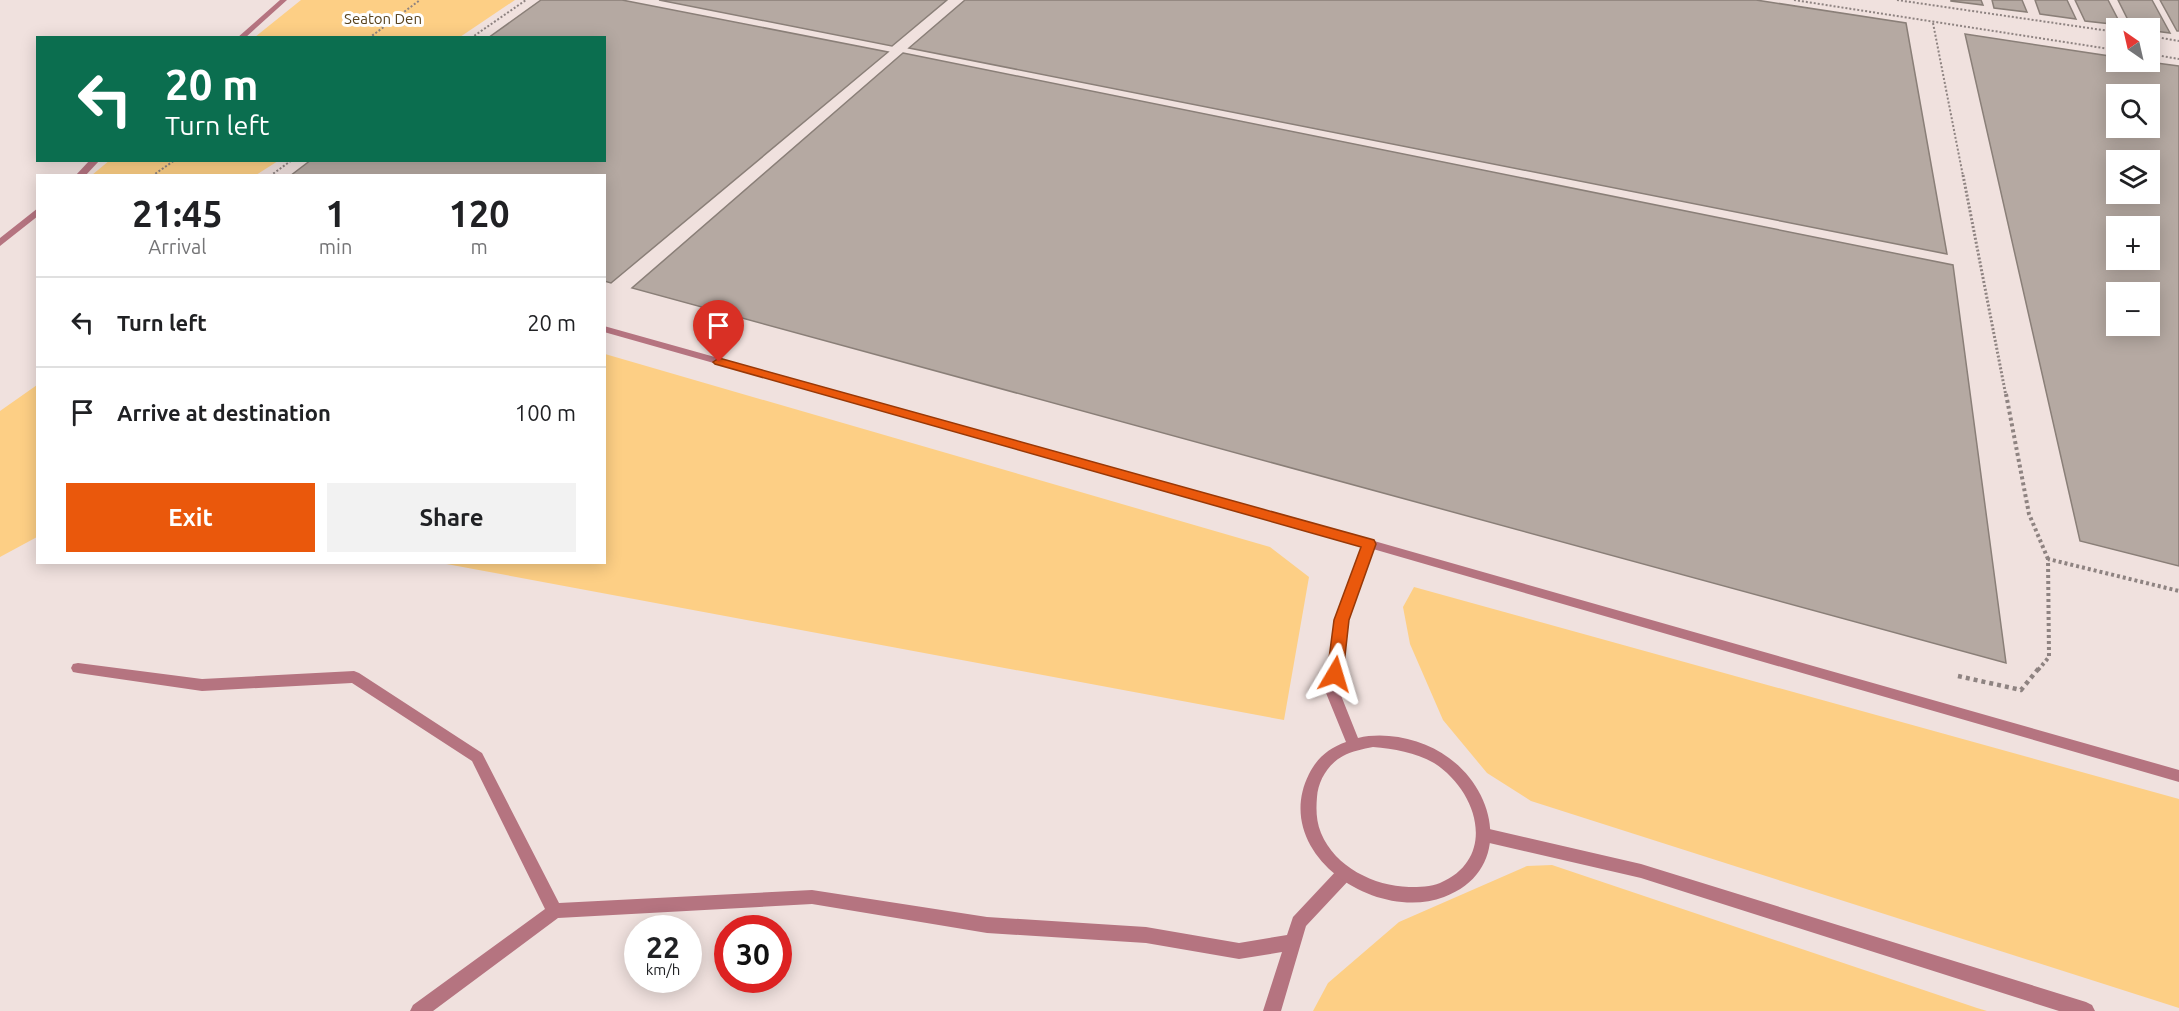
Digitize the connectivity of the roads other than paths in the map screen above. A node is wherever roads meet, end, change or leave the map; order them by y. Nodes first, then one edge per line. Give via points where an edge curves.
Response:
1 (284, 0) edge
2 (242, 36) edge
3 (94, 162) edge
4 (81, 174) edge
5 (36, 213) edge
6 (0, 243) edge
7 (606, 331) edge
8 (1369, 544) junction
9 (78, 668) dead end
10 (1354, 745) junction
11 (2179, 776) edge
12 (1485, 835) junction
13 (1344, 874) junction
14 (555, 911) junction
15 (1293, 942) junction
16 (419, 1011) edge
17 (1272, 1011) edge
18 (2086, 1011) edge

1 - 2 street
3 - 4 street
5 - 6 street
7 - 8 street
8 - 10 street via 1341,620 1333,693
8 - 11 street
9 - 14 street via 202,685 354,677 477,757
10 - 12 street via 1372,741 1402,743 1446,764 1475,796
10 - 13 street via 1330,757 1312,781 1306,805 1312,833 1322,851
12 - 13 street via 1478,861 1466,876 1441,891 1401,896 1368,887
12 - 18 street via 1641,871
13 - 15 street via 1299,922
14 - 15 street via 812,897 987,925 1146,935 1239,951
14 - 16 street
15 - 17 street

